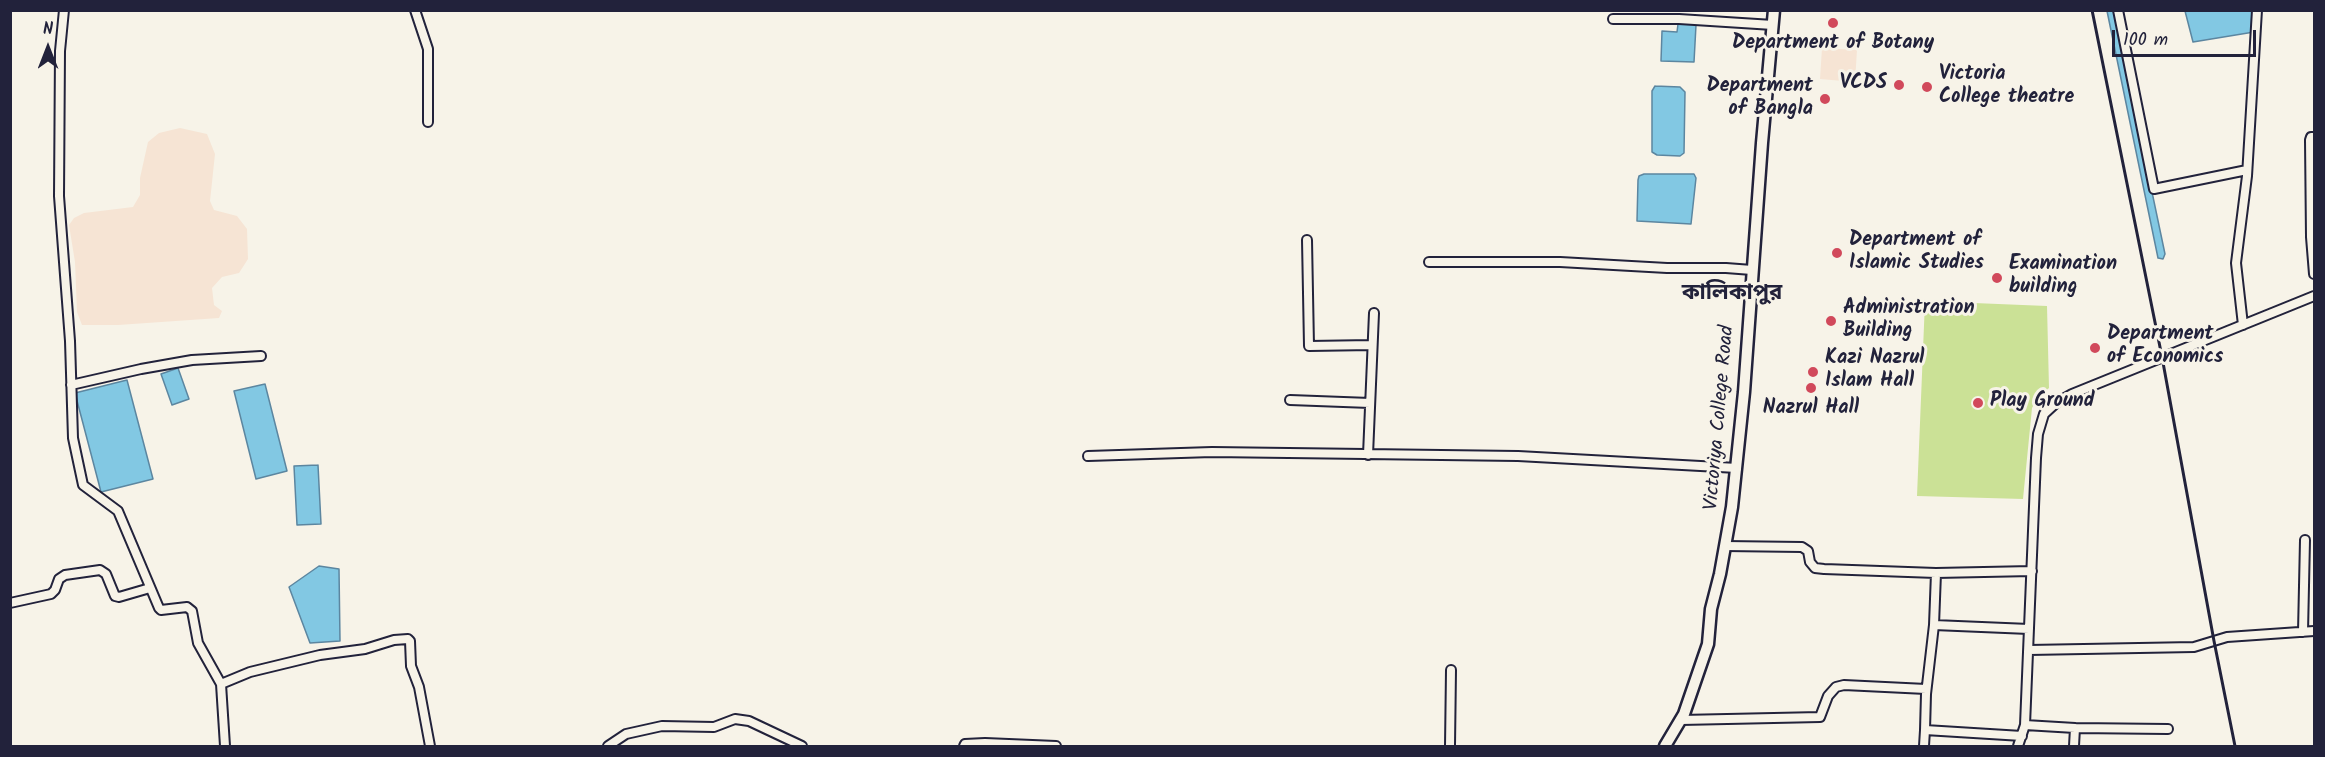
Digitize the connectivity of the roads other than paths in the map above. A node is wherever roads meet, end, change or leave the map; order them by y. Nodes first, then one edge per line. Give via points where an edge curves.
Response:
1 (64, 10) edge
2 (415, 10) edge
3 (1774, 10) edge
4 (2118, 10) edge
5 (2257, 10) edge
6 (1613, 19) dead end
7 (1773, 25) junction
8 (428, 122) dead end
9 (2314, 137) edge
10 (2247, 170) junction
11 (1307, 240) dead end
12 (1429, 262) dead end
13 (1752, 270) junction
14 (2314, 273) edge
15 (2314, 296) edge
16 (1374, 313) dead end
17 (2243, 325) junction
18 (1372, 345) junction
19 (261, 356) dead end
20 (71, 386) junction
21 (1290, 400) dead end
22 (1370, 403) junction
23 (1368, 455) junction
24 (1088, 456) dead end
25 (1737, 468) junction
26 (2305, 540) dead end
27 (1725, 546) junction
28 (2032, 571) junction
29 (1936, 573) junction
30 (150, 588) junction
31 (10, 603) edge
32 (1934, 625) junction
33 (2029, 629) junction
34 (2314, 631) edge
35 (2303, 632) junction
36 (2029, 650) junction
37 (1451, 670) dead end
38 (221, 684) junction
39 (1926, 689) junction
40 (1682, 720) junction
41 (2025, 725) junction
42 (2076, 728) junction
43 (2168, 729) dead end
44 (1925, 730) junction
45 (2022, 736) junction
46 (225, 747) edge
47 (430, 747) edge
48 (608, 747) edge
49 (802, 747) edge
50 (964, 747) edge
51 (1056, 747) edge
52 (1450, 747) edge
53 (1665, 747) edge
54 (1924, 747) edge
55 (2018, 747) edge
56 (2074, 747) edge

1 - 20 street via 59,196
2 - 8 street via 428,50
3 - 7 street, Victoriya College Road
4 - 10 street via 2154,189
5 - 10 street
6 - 7 street
7 - 13 street, Victoriya College Road
9 - 14 street via 2310,140
10 - 17 street via 2236,263
11 - 18 street via 1309,346
12 - 13 street via 1560,262
13 - 25 street, Victoriya College Road
15 - 17 street
16 - 18 street
17 - 28 street via 2072,394 2044,414 2038,434
18 - 22 street
19 - 20 street via 192,360
20 - 30 street via 73,438 83,485 118,511
21 - 22 street
22 - 23 street
23 - 24 street via 1212,452
23 - 25 street via 1518,456
25 - 27 street, Victoriya College Road
26 - 35 street
27 - 29 street via 1802,547 1809,551 1815,568
27 - 40 street, Victoriya College Road via 1707,644
28 - 29 street
28 - 33 street
29 - 32 street
30 - 31 street via 115,596 106,574 100,570 65,575 51,594
30 - 38 street via 161,610 190,608 198,643
32 - 33 street
32 - 39 street
33 - 36 street
34 - 35 street
35 - 36 street via 2227,637 2194,647
36 - 41 street
37 - 52 street
38 - 46 street
38 - 47 street via 250,672 320,655 408,639
39 - 40 street via 1836,687 1820,717
39 - 44 street
40 - 53 street, Victoriya College Road
41 - 42 street
41 - 45 street
42 - 43 street
42 - 56 street
44 - 45 street
44 - 54 street
45 - 55 street
48 - 49 street via 626,734 662,726 714,727 735,719 749,721
50 - 51 street via 985,742

